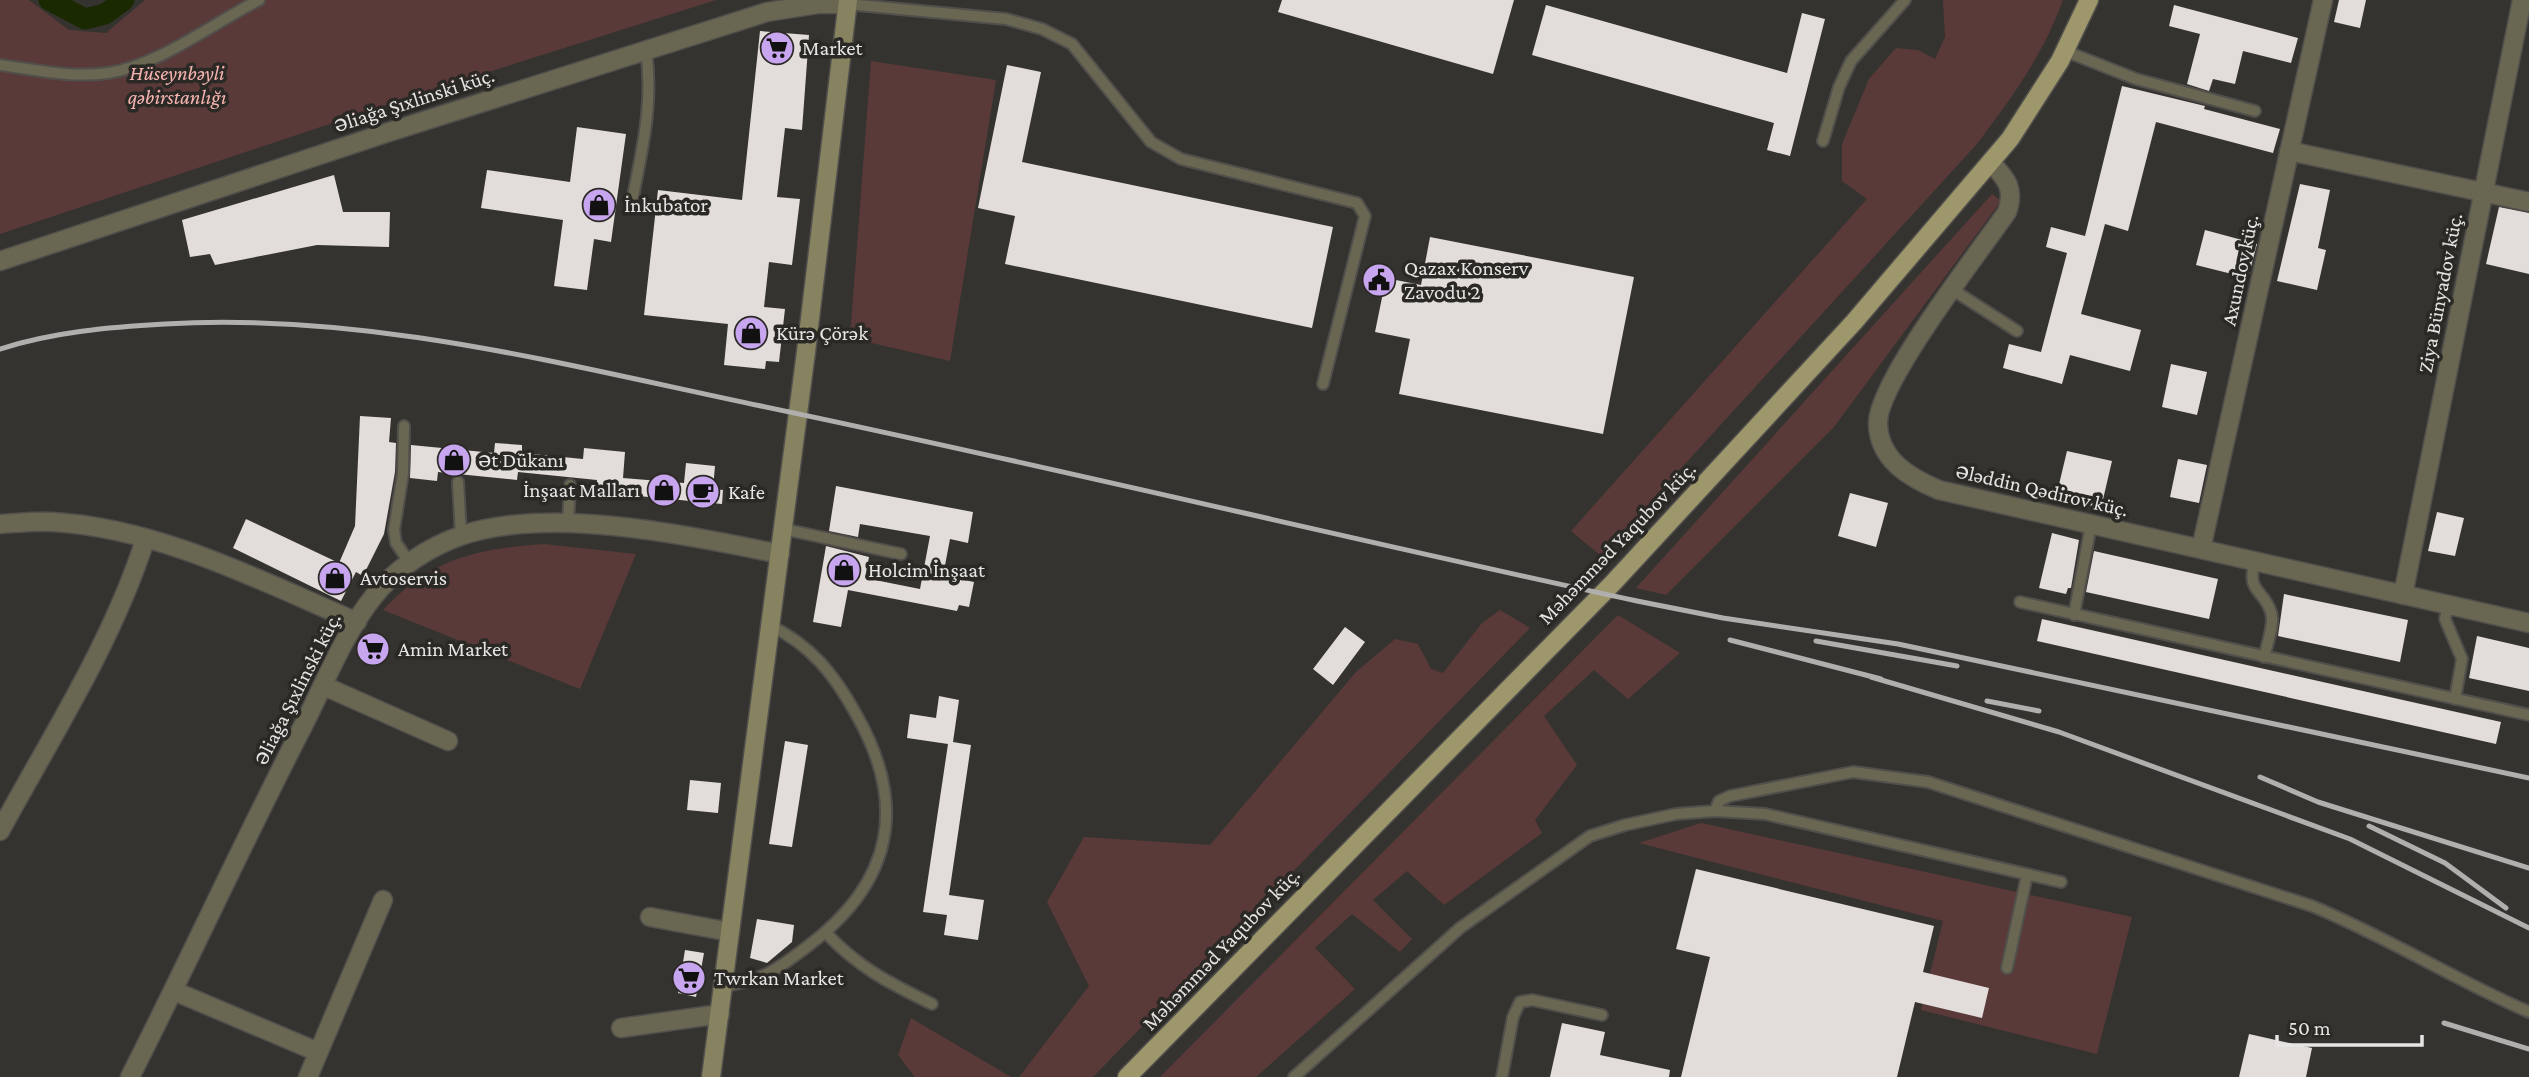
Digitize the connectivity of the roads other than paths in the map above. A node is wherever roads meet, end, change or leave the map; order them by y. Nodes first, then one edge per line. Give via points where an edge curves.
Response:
1 (259, 0) edge
2 (1905, 0) edge
3 (2090, 0) edge
4 (2323, 0) edge
5 (2522, 0) edge
6 (847, 2) edge
7 (646, 51) junction
8 (2065, 51) junction
9 (0, 65) edge
10 (2255, 111) dead end
11 (1823, 141) dead end
12 (2290, 150) junction
13 (1991, 163) junction
14 (2484, 192) junction
15 (2529, 202) edge
16 (631, 207) dead end
17 (0, 261) edge
18 (1953, 290) junction
19 (2017, 331) dead end
20 (1323, 384) dead end
21 (404, 426) dead end
22 (458, 482) dead end
23 (570, 485) dead end
24 (0, 524) edge
25 (568, 525) junction
26 (2091, 525) junction
27 (783, 528) junction
28 (461, 536) junction
29 (145, 540) junction
30 (2201, 549) junction
31 (780, 554) junction
32 (901, 554) dead end
33 (2255, 561) junction
34 (410, 563) junction
35 (2403, 595) junction
36 (2020, 602) dead end
37 (2448, 605) junction
38 (2074, 615) junction
39 (357, 621) junction
40 (2529, 624) edge
41 (769, 625) junction
42 (2264, 657) junction
43 (324, 686) junction
44 (2455, 699) junction
45 (2529, 715) edge
46 (448, 741) dead end
47 (1715, 811) junction
48 (0, 831) edge
49 (2027, 874) junction
50 (2061, 882) dead end
51 (383, 900) dead end
52 (650, 917) dead end
53 (730, 932) junction
54 (826, 933) junction
55 (2007, 968) dead end
56 (724, 986) junction
57 (174, 991) junction
58 (932, 1004) dead end
59 (2529, 1012) edge
60 (720, 1014) junction
61 (1602, 1015) dead end
62 (621, 1028) dead end
63 (318, 1052) junction
64 (130, 1077) edge
65 (308, 1077) edge
66 (711, 1077) edge
67 (1127, 1077) edge
68 (1294, 1077) edge
69 (1502, 1077) edge

1 - 9 lane via 137,64 109,73 55,73
2 - 11 lane via 1852,61
3 - 8 main road, Məhəmməd Yaqubov küç.
4 - 12 street, Axundov küç.
5 - 14 street, Ziya Bünyadov küç.
6 - 7 street, Əliağa Şıxlinski küç. via 767,12
6 - 20 lane via 1006,19 1042,29 1072,44 1151,142 1181,159 1357,202 1365,216
6 - 27 main road
7 - 16 lane via 650,103
7 - 17 street, Əliağa Şıxlinski küç.
8 - 10 lane via 2136,79
8 - 13 main road, Məhəmməd Yaqubov küç.
12 - 14 street
12 - 30 street, Axundov küç.
13 - 18 street, Ələddin Qədirov küç. via 2008,180 2011,200
13 - 67 main road, Məhəmməd Yaqubov küç. via 1854,322 1637,557
14 - 15 street
14 - 35 street, Ziya Bünyadov küç.
18 - 19 lane
18 - 26 street, Ələddin Qədirov küç. via 1881,402 1878,425 1894,463 1912,479 1939,490
21 - 34 lane via 403,473 394,530
22 - 28 lane
23 - 25 lane
24 - 29 street via 53,522
25 - 28 street, Əliağa Şıxlinski küç. via 495,528
25 - 31 street, Əliağa Şıxlinski küç. via 663,531
26 - 30 street, Ələddin Qədirov küç.
26 - 38 lane
27 - 31 main road
27 - 32 lane
28 - 34 street, Əliağa Şıxlinski küç.
29 - 39 street via 215,562
29 - 48 street via 94,659
30 - 33 street, Ələddin Qədirov küç.
31 - 41 main road
33 - 35 street, Ələddin Qədirov küç.
33 - 42 lane via 2250,578 2272,619
34 - 39 street, Əliağa Şıxlinski küç. via 374,596
35 - 37 street, Ələddin Qədirov küç.
36 - 38 lane
37 - 40 street, Ələddin Qədirov küç.
37 - 44 lane via 2445,619 2462,659
38 - 42 lane
39 - 43 street, Əliağa Şıxlinski küç.
41 - 53 main road
41 - 54 lane via 802,643 836,678 864,727 887,790 884,841 872,873 859,897
42 - 44 lane
43 - 46 street
43 - 57 street, Əliağa Şıxlinski küç.
44 - 45 lane
47 - 49 lane via 1765,814
47 - 59 lane via 1730,796 1853,772 1928,782 2312,906 2372,931
47 - 68 lane via 1663,817 1590,836 1460,928
49 - 50 lane
49 - 55 lane
51 - 63 street
52 - 53 street
53 - 56 main road
54 - 56 lane via 767,975
54 - 58 lane via 873,975
56 - 60 main road
57 - 63 street
57 - 64 street, Əliağa Şıxlinski küç.
60 - 62 street
60 - 66 main road
61 - 69 lane via 1532,1000 1520,1002
63 - 65 street

